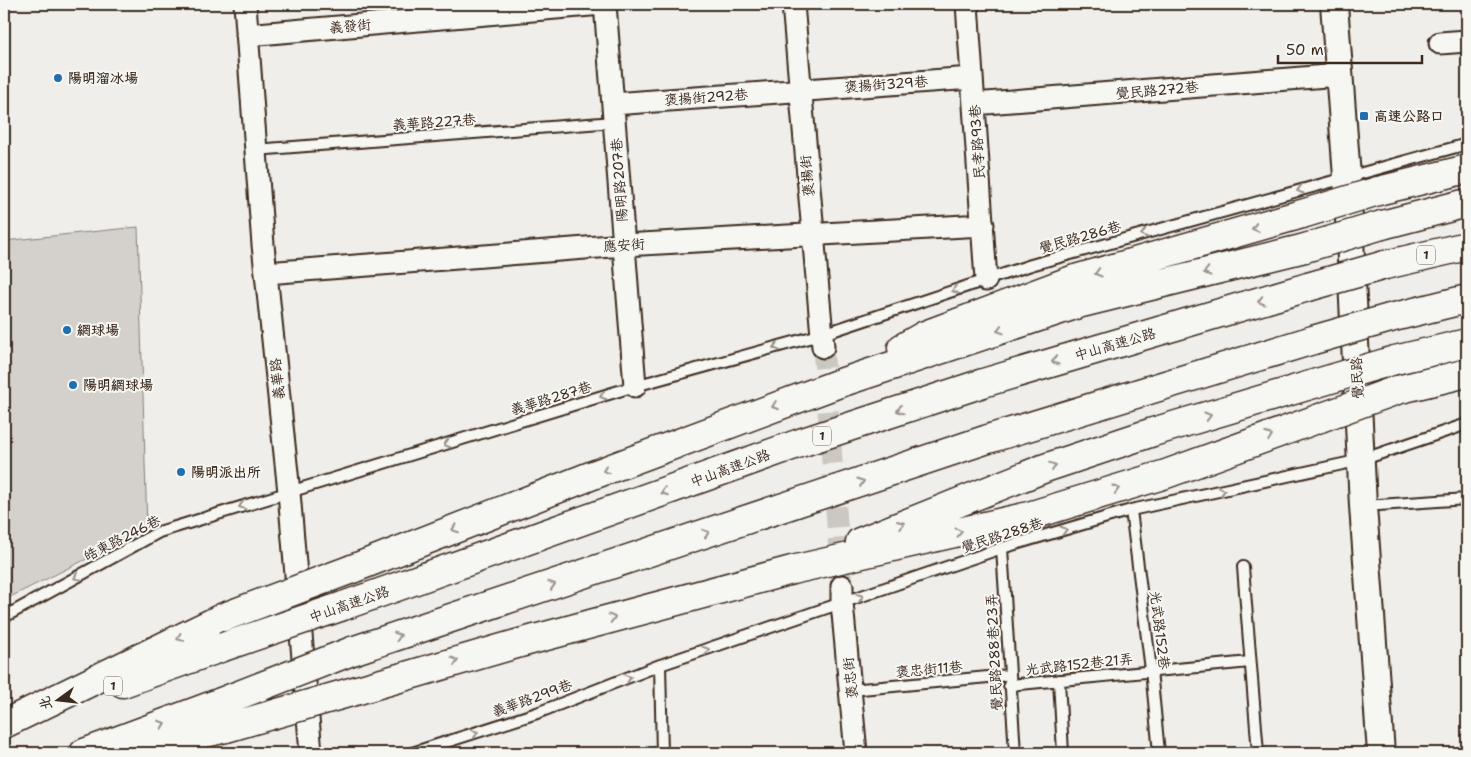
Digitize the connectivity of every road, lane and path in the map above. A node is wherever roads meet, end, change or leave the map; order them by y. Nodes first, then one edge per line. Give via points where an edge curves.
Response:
1 (245, 4) edge
2 (603, 4) edge
3 (793, 4) edge
4 (967, 4) edge
5 (1334, 4) edge
6 (247, 35) junction
7 (1467, 41) edge
8 (1440, 43) dead end
9 (1339, 75) junction
10 (972, 78) junction
11 (800, 90) junction
12 (974, 104) junction
13 (613, 113) junction
14 (1467, 144) edge
15 (255, 150) junction
16 (1467, 169) edge
17 (1348, 177) junction
18 (1467, 203) edge
19 (982, 225) junction
20 (812, 235) junction
21 (624, 245) junction
22 (1467, 246) edge
23 (266, 273) junction
24 (986, 280) junction
25 (1467, 299) edge
26 (823, 341) junction
27 (1467, 343) edge
28 (1467, 373) edge
29 (837, 384) junction
30 (635, 386) junction
31 (1467, 424) edge
32 (1361, 460) junction
33 (289, 492) junction
34 (1467, 499) edge
35 (1363, 506) junction
36 (1131, 510) junction
37 (1002, 548) junction
38 (1242, 567) dead end
39 (792, 570) junction
40 (842, 595) junction
41 (4, 617) edge
42 (1250, 662) junction
43 (660, 665) junction
44 (1151, 670) junction
45 (1009, 680) junction
46 (1059, 680) junction
47 (851, 690) junction
48 (4, 724) edge
49 (84, 753) edge
50 (122, 753) edge
51 (311, 753) edge
52 (412, 753) edge
53 (662, 753) edge
54 (856, 753) edge
55 (1015, 753) edge
56 (1063, 753) edge
57 (1159, 753) edge
58 (1258, 753) edge
59 (1381, 753) edge

1 - 6 street, 義華路
2 - 6 street, 義發街
2 - 13 street, 陽明路207巷
3 - 11 street, 褒揚街
4 - 10 street, 民孝路93巷
5 - 9 street, 覺民路
6 - 15 street, 義華路
7 - 8 street
9 - 12 street, 覺民路272巷
9 - 17 street, 覺民路
10 - 11 street, 褒揚街329巷
10 - 12 street, 民孝路93巷
11 - 13 street, 褒揚街292巷
11 - 20 street, 褒揚街
12 - 19 street, 民孝路93巷
13 - 15 lane, 義華路227巷
13 - 21 street, 陽明路207巷
14 - 17 lane, 覺民路286巷
15 - 23 street, 義華路
16 -> 29 highway, bridge via 1378,191 1072,280 926,335
17 -> 24 lane, 覺民路286巷
17 - 32 street, 覺民路
18 -> 29 highway, bridge via 1305,248 1078,304
19 - 20 street, 應安街
19 - 24 street, 民孝路93巷
20 - 21 street, 應安街
20 - 26 street, 褒揚街
21 - 23 street, 應安街
21 - 30 street, 陽明路207巷
22 -> 48 highway, 中山高速公路 / 1, bridge via 1385,265 955,392 800,443
23 - 33 street, 義華路
24 -> 26 lane, 覺民路286巷
49 -> 25 highway, bridge via 352,651 988,440 1313,340
26 -> 30 lane, 義華路287巷
39 -> 27 highway, bridge via 1045,468 1394,360
39 -> 28 highway, bridge via 1028,516 1166,474 1397,390
29 -> 48 highway, bridge via 224,617
30 -> 33 lane, 義華路287巷
31 - 32 lane, 覺民路288巷
32 - 35 street, 覺民路
36 -> 32 lane, 覺民路288巷
33 -> 41 lane, 皓東路246巷 via 159,532
33 - 51 street, 義華路
34 - 35 lane
35 - 59 street, 覺民路
37 -> 36 lane, 覺民路288巷
36 - 44 lane, 光武路152巷
40 -> 37 lane, 覺民路288巷
37 - 45 lane, 覺民路288巷23弄
38 - 42 lane
50 -> 39 highway, bridge via 226,728 520,643
43 -> 40 lane, 覺民路288巷
40 - 47 street, 褒忠街
42 - 44 lane, 光武路152巷21弄
42 - 58 lane
52 -> 43 lane, 義華路299巷 via 536,713
43 - 53 lane
44 - 46 lane, 光武路152巷21弄
44 - 57 lane, 光武路152巷
45 - 46 lane, 光武路152巷21弄
45 - 47 lane, 褒忠街11巷
45 - 55 lane, 覺民路288巷23弄
46 - 56 lane
47 - 54 street, 褒忠街

